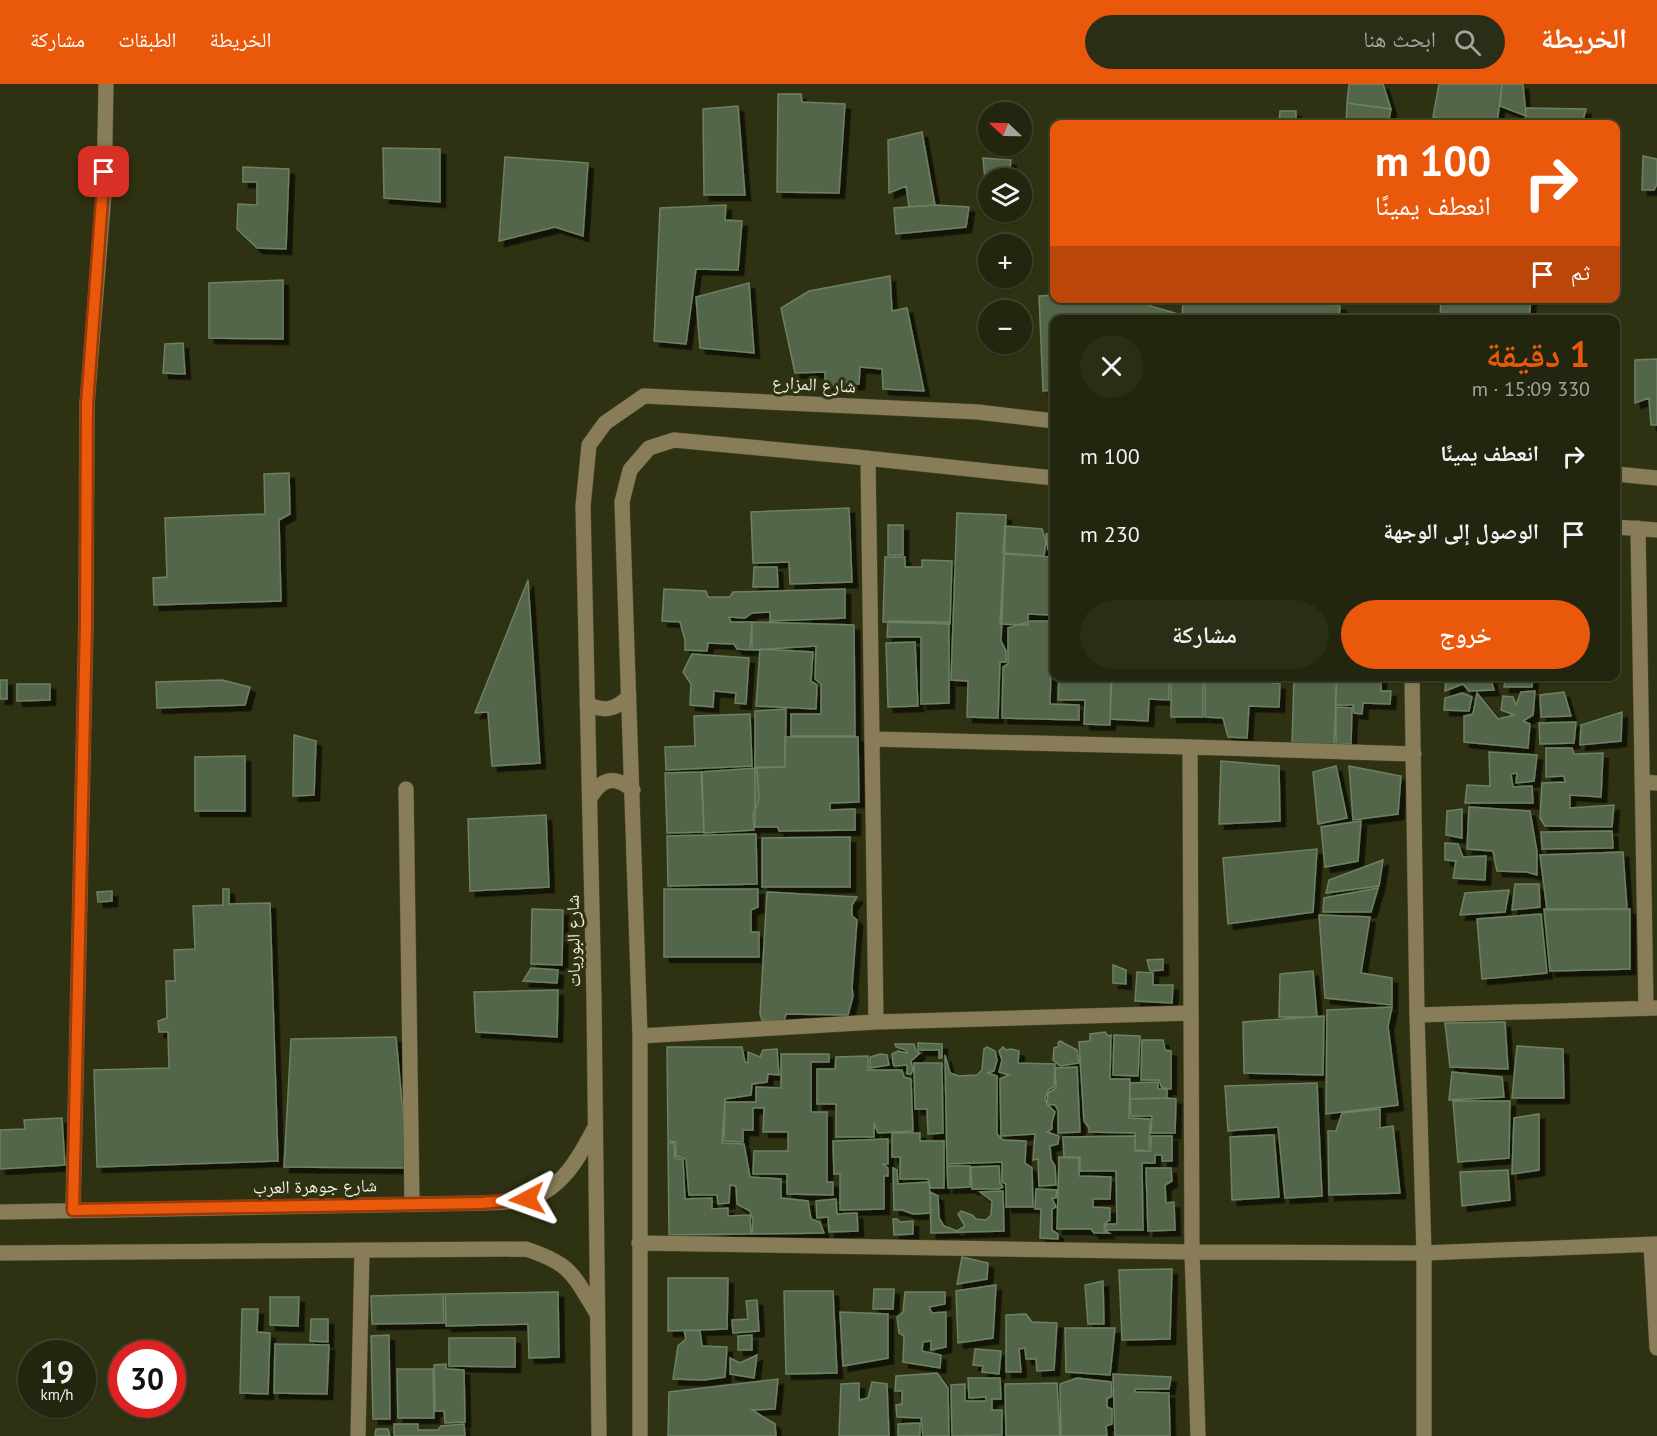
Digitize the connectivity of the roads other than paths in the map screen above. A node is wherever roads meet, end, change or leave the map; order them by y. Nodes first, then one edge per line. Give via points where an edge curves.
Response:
1 (106, 84) edge
2 (1050, 421) edge
3 (589, 445) joint
4 (868, 458) junction
5 (1620, 474) edge
6 (1050, 478) edge
7 (1657, 478) edge
8 (1620, 527) edge
9 (1638, 528) junction
10 (1657, 530) edge
11 (1412, 681) edge
12 (629, 696) junction
13 (587, 704) junction
14 (872, 739) junction
15 (1191, 747) junction
16 (1414, 754) junction
17 (1650, 783) edge
18 (406, 789) dead end
19 (633, 790) junction
20 (590, 798) junction
21 (1651, 1008) edge
22 (1191, 1013) junction
23 (1417, 1015) junction
24 (876, 1022) junction
25 (640, 1036) junction
26 (595, 1126) junction
27 (411, 1204) junction
28 (73, 1210) junction
29 (0, 1212) edge
30 (639, 1243) junction
31 (1654, 1245) edge
32 (362, 1250) junction
33 (1192, 1252) junction
34 (0, 1253) edge
35 (1424, 1253) junction
36 (597, 1314) junction
37 (1657, 1348) edge
38 (358, 1436) edge
39 (599, 1436) edge
40 (640, 1436) edge
41 (1198, 1436) edge
42 (1424, 1436) edge

1 - 28 street via 104,194 87,404 86,635
2 - 3 street, شارع المزارع via 978,412 644,396 605,423
3 - 13 street, شارع البوريات via 583,506
4 - 6 street
4 - 12 street via 674,440 649,448 630,470 622,502
4 - 14 street
5 - 7 street
8 - 9 street
9 - 10 street
9 - 17 street
11 - 16 street
12 - 13 street via 610,709
12 - 19 street
13 - 20 street, شارع البوريات
14 - 15 street
14 - 24 street
15 - 16 street
15 - 22 street
16 - 23 street
17 - 21 street
18 - 27 street
19 - 20 street via 622,782 609,780 597,786
19 - 25 street
20 - 26 street, شارع البوريات
21 - 23 street
22 - 24 street
22 - 33 street
23 - 35 street
24 - 25 street
25 - 30 street
26 - 27 street, شارع جوهرة العرب via 581,1154 549,1190 527,1199
26 - 36 street, شارع البوريات
27 - 28 street, شارع جوهرة العرب
28 - 29 street, شارع جوهرة العرب
30 - 33 street
30 - 40 street
31 - 35 street
31 - 37 street
32 - 34 street
32 - 36 street via 526,1249 550,1257 573,1274
32 - 38 street
33 - 35 street
33 - 41 street
35 - 42 street
36 - 39 street, شارع البوريات

